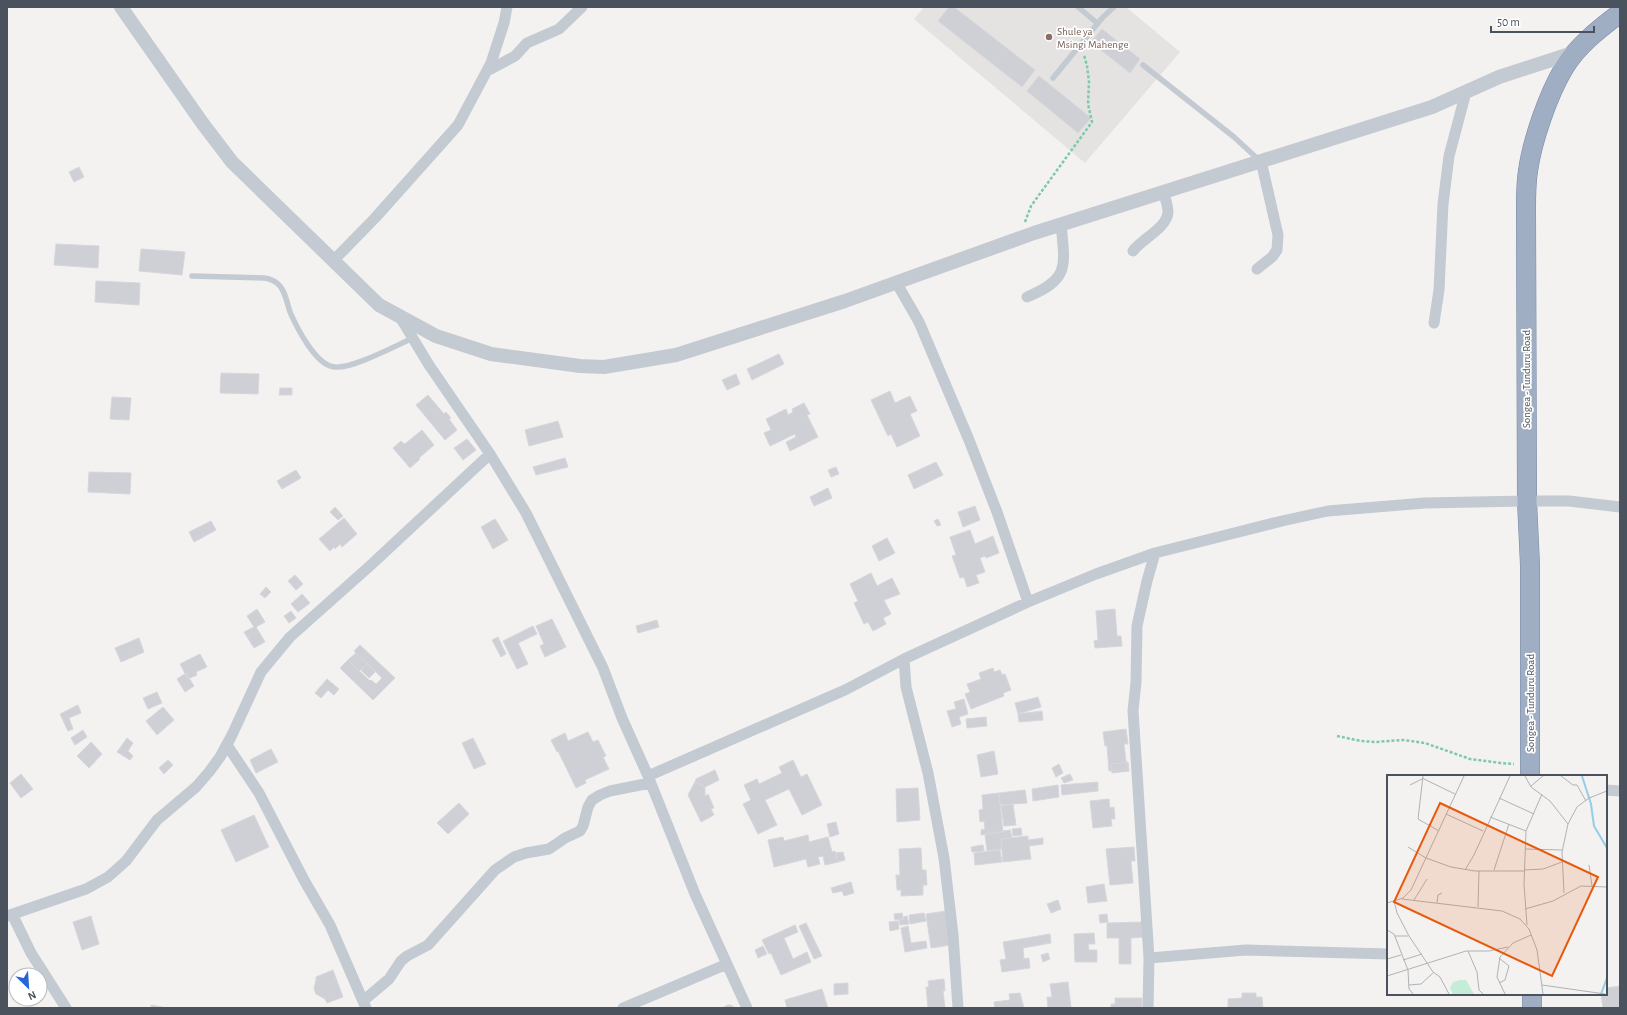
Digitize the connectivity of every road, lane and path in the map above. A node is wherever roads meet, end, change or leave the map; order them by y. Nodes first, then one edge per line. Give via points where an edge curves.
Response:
1 (121, 7) edge
2 (507, 7) edge
3 (582, 7) edge
4 (1078, 7) edge
5 (1114, 7) edge
6 (1620, 13) edge
7 (1098, 23) junction
8 (1080, 44) junction
9 (1576, 52) junction
10 (1143, 65) dead end
11 (487, 71) junction
12 (1053, 78) dead end
13 (1466, 92) junction
14 (1261, 161) junction
15 (1163, 191) junction
16 (1061, 224) junction
17 (1021, 238) junction
18 (1133, 251) dead end
19 (333, 261) junction
20 (1257, 269) dead end
21 (192, 276) dead end
22 (896, 282) junction
23 (1027, 297) dead end
24 (400, 317) junction
25 (1434, 323) dead end
26 (413, 338) junction
27 (490, 454) junction
28 (1527, 500) junction
29 (1620, 507) edge
30 (1155, 553) junction
31 (1028, 602) junction
32 (904, 659) junction
33 (1336, 736) dead end
34 (227, 745) junction
35 (1530, 770) edge
36 (649, 780) junction
37 (1607, 790) edge
38 (1620, 791) edge
39 (10, 915) edge
40 (1387, 954) edge
41 (1149, 958) junction
42 (727, 964) junction
43 (1532, 995) edge
44 (365, 1004) edge
45 (66, 1008) edge
46 (623, 1008) edge
47 (747, 1008) edge
48 (958, 1008) edge
49 (1148, 1008) edge
50 (1532, 1008) edge

1 - 19 street via 232,162
2 - 11 street via 504,24
3 - 11 street via 559,30 527,43 515,56
4 - 7 lane
5 - 7 lane
6 - 9 highway, Songea - Tunduru Road
7 - 8 lane
8 - 12 lane
8 - 17 path via 1087,66 1088,104 1092,122 1031,206 1026,215
9 - 13 street via 1499,77
9 - 28 highway, Songea - Tunduru Road via 1564,68 1549,101 1533,144 1527,173
10 - 14 lane
11 - 19 street via 458,125 376,218
13 - 14 street via 1432,107
13 - 25 street via 1449,156 1443,204 1439,290
14 - 15 street
14 - 20 street via 1278,235 1277,250
15 - 16 street
15 - 18 street via 1168,212 1166,220
16 - 17 street
16 - 23 street via 1064,251 1062,273 1053,284
17 - 22 street
19 - 24 street via 379,305
21 - 26 lane via 274,280 280,285 302,336 319,359 335,368 348,366
22 - 24 street via 676,355 604,367 491,354 436,336
22 - 31 street via 919,322 969,440
24 - 26 street
26 - 27 street
27 - 34 street via 290,636 261,672
27 - 36 street via 526,513 600,661
28 - 29 street via 1569,501
28 - 30 street via 1425,503 1328,511
28 - 35 highway, Songea - Tunduru Road via 1530,565
30 - 31 street
30 - 41 street via 1137,626 1133,711
31 - 32 street
32 - 36 street via 845,690
32 - 48 street via 906,687 928,773 944,858
33 - 35 path via 1361,741 1403,740 1425,743 1477,760
34 - 39 street via 220,758 196,787 158,820 126,860 108,877 86,889
34 - 44 street via 259,793 330,925
36 - 42 street via 695,894
36 - 44 street via 600,795 588,806 580,831 549,849 514,857 495,870 428,945 401,961 389,979
37 - 38 street
39 - 45 street
40 - 41 street via 1246,950
41 - 49 street
42 - 46 street
42 - 47 street
43 - 50 highway

